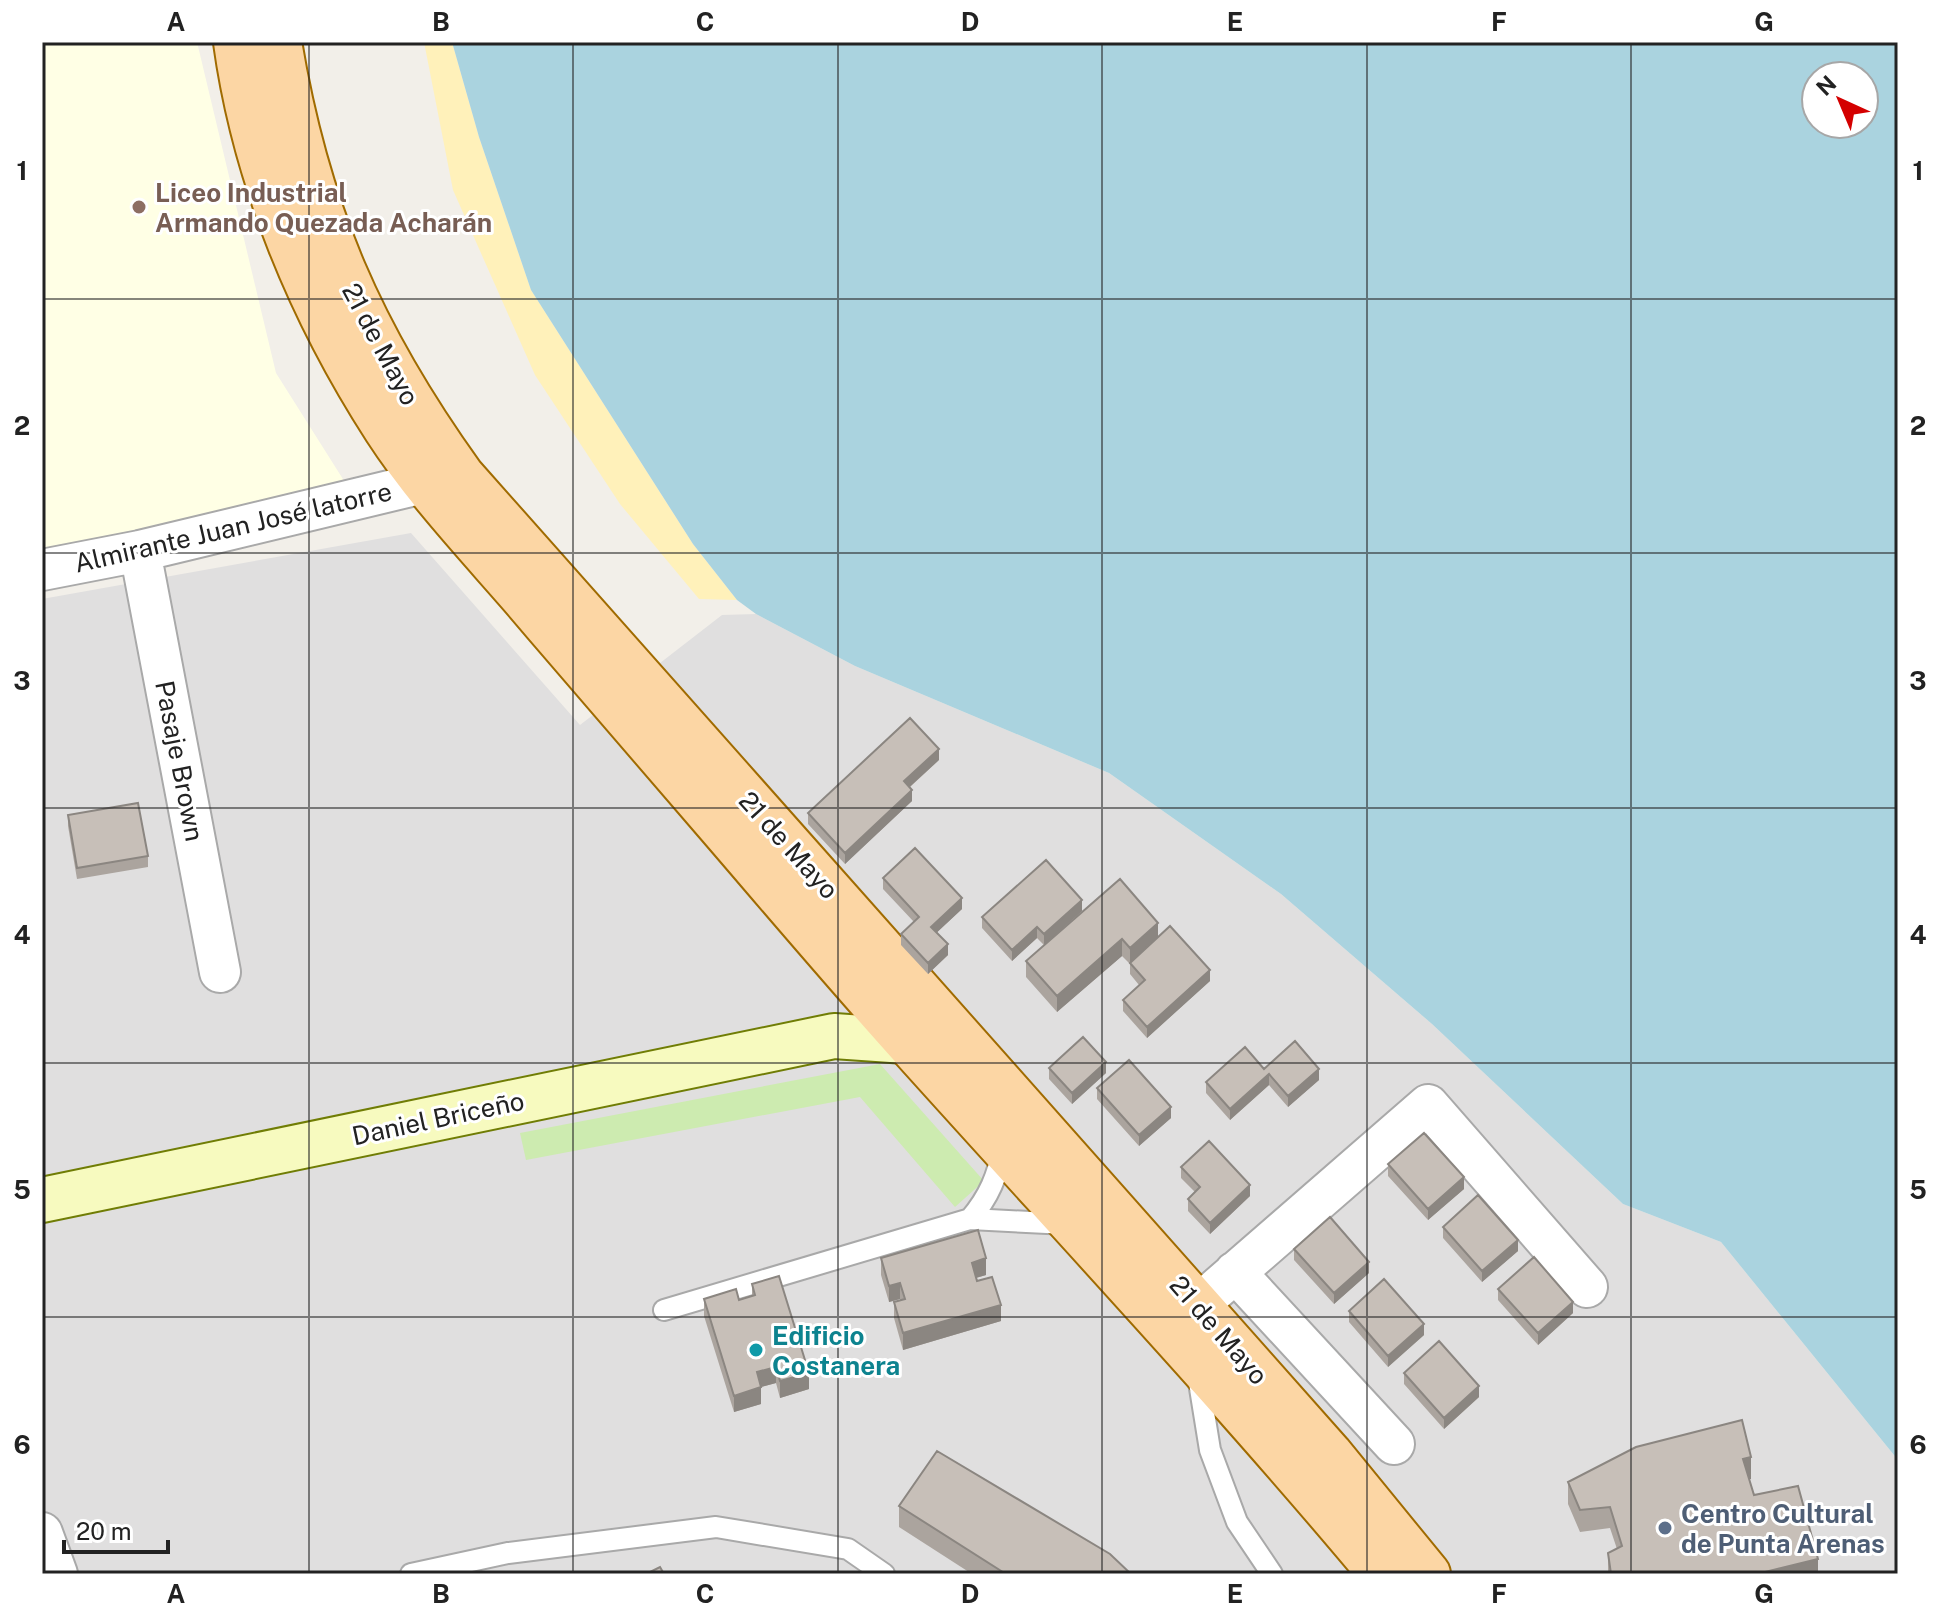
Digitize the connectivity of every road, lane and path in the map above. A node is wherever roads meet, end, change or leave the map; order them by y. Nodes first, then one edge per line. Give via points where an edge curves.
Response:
1 (236, 42) edge
2 (279, 42) edge
3 (423, 483) junction
4 (140, 551) junction
5 (42, 570) edge
6 (220, 972) dead end
7 (847, 973) junction
8 (834, 1036) junction
9 (906, 1041) junction
10 (1003, 1147) junction
11 (42, 1200) edge
12 (970, 1219) junction
13 (1073, 1224) junction
14 (1235, 1272) junction
15 (1587, 1287) dead end
16 (1198, 1305) junction
17 (664, 1310) dead end
18 (1195, 1360) junction
19 (1394, 1444) dead end
20 (42, 1533) edge
21 (57, 1574) edge
22 (411, 1574) edge
23 (884, 1574) edge
24 (1272, 1574) edge
25 (1381, 1574) edge
26 (1428, 1574) edge

1 - 3 main road, 21 de Mayo via 271,191 296,258 355,378
2 - 16 main road, 21 de Mayo via 303,158 351,292 420,418 462,476
3 - 4 street, Almirante Juan José latorre
3 - 7 main road, 21 de Mayo
4 - 5 street, Almirante Juan José latorre
4 - 6 street, Pasaje Brown
7 - 8 street
7 - 9 main road, 21 de Mayo
8 - 9 street, Daniel Briceño
8 - 11 street, Daniel Briceño
9 - 10 main road, 21 de Mayo
10 - 12 lane via 987,1198
10 - 13 main road, 21 de Mayo
12 - 13 lane
12 - 17 lane
13 - 18 main road, 21 de Mayo
14 - 15 street via 1428,1105
14 - 16 street
14 - 19 street
16 - 26 main road, 21 de Mayo
18 - 24 lane via 1210,1450 1237,1522
18 - 25 main road, 21 de Mayo
20 - 21 street
22 - 23 lane via 508,1553 716,1527 848,1549

